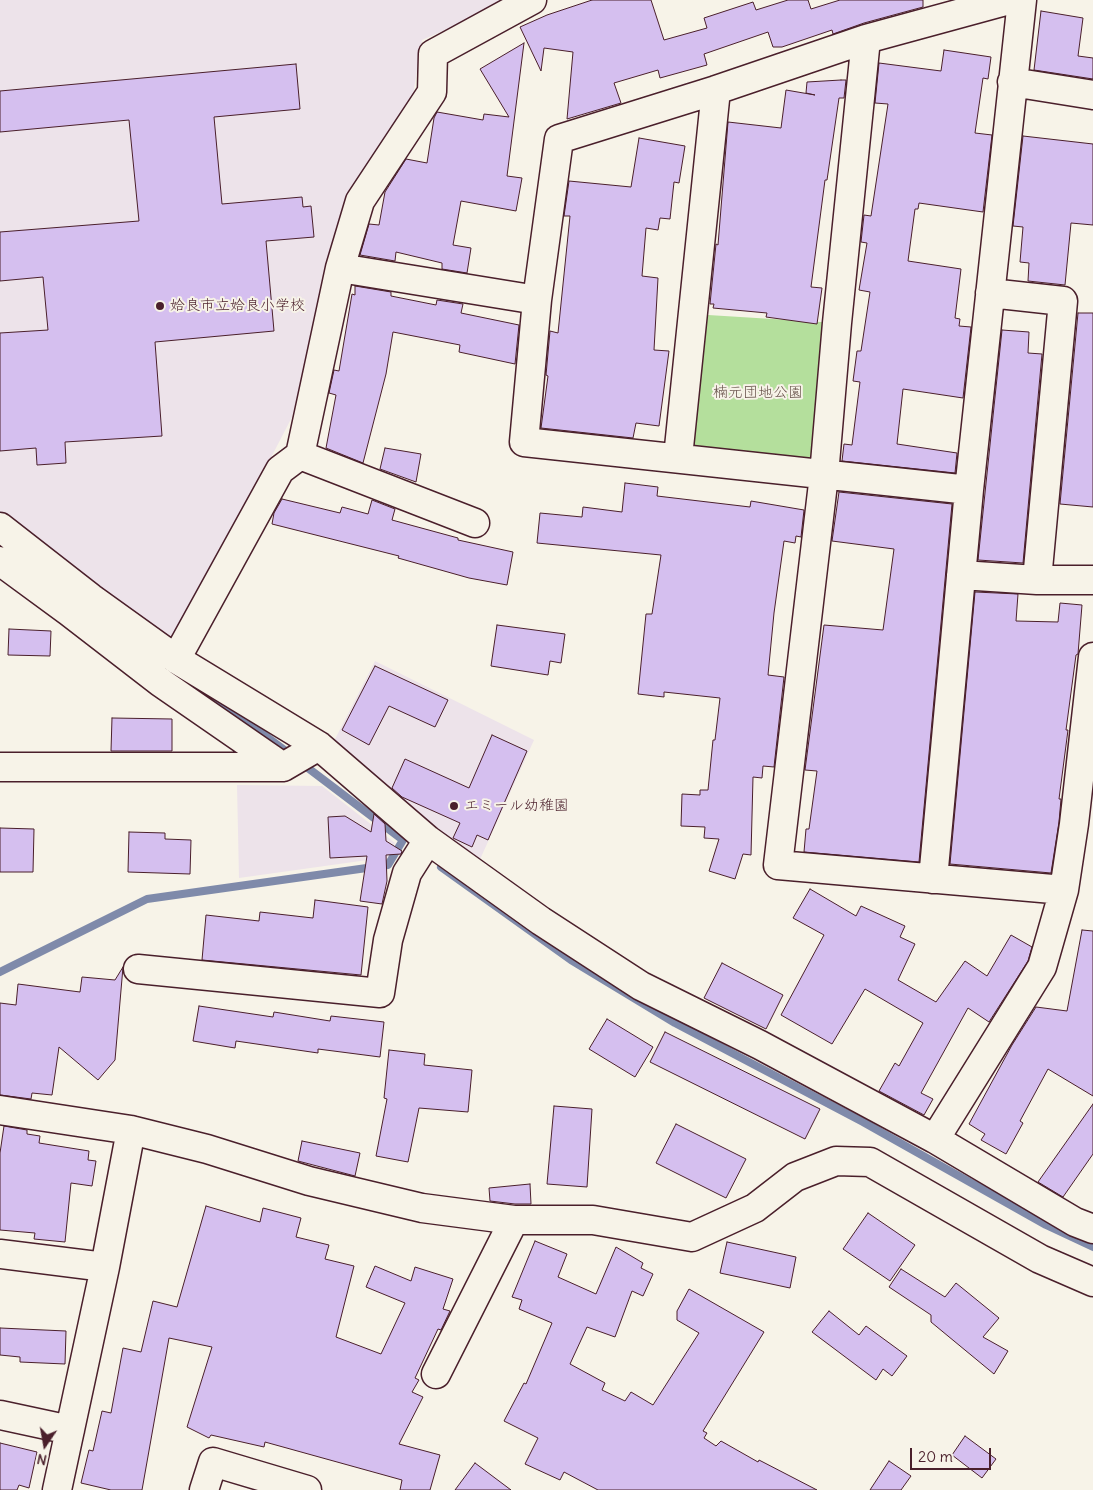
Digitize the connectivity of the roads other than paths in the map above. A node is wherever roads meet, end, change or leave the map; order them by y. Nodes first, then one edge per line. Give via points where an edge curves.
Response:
1 (532, 0) edge
2 (1009, 0) edge
3 (1022, 0) edge
4 (866, 40) junction
5 (1012, 82) junction
6 (716, 90) junction
7 (1093, 95) edge
8 (340, 268) junction
9 (990, 293) junction
10 (537, 300) junction
11 (300, 454) junction
12 (678, 457) junction
13 (824, 475) junction
14 (969, 490) junction
15 (475, 523) dead end
16 (0, 527) edge
17 (0, 561) edge
18 (961, 575) junction
19 (1037, 580) junction
20 (1093, 580) edge
21 (1093, 657) edge
22 (176, 659) junction
23 (319, 746) junction
24 (0, 767) edge
25 (283, 767) junction
26 (1084, 825) edge
27 (428, 840) junction
28 (933, 879) junction
29 (1064, 890) junction
30 (138, 969) dead end
31 (0, 1110) edge
32 (131, 1130) junction
33 (935, 1139) junction
34 (514, 1220) junction
35 (1093, 1229) edge
36 (0, 1254) edge
37 (105, 1266) junction
38 (1093, 1282) edge
39 (436, 1374) dead end
40 (0, 1415) edge
41 (70, 1430) junction
42 (57, 1490) edge
43 (204, 1490) edge
44 (307, 1490) edge

1 - 8 street via 433,54 432,92 360,201
2 - 4 street
3 - 5 street
4 - 6 street
4 - 13 street
5 - 7 street
5 - 9 street
6 - 10 street via 559,139
6 - 12 street
8 - 10 street
8 - 11 street
9 - 14 street
9 - 19 street via 1063,301
10 - 12 street via 524,442
11 - 15 street
11 - 22 street via 280,470
12 - 13 street
13 - 14 street
13 - 28 street via 778,865
14 - 18 street
16 - 22 street
17 - 25 street via 160,682
18 - 19 street
18 - 28 street
19 - 20 street
21 - 26 street
22 - 23 street
23 - 25 street
23 - 27 street
24 - 25 street
26 - 29 street
27 - 30 street via 407,873 388,940 380,993
27 - 33 street via 541,921 641,986
28 - 29 street
29 - 33 street via 1042,967
31 - 32 street
32 - 34 street via 207,1149 309,1181 422,1208
32 - 37 street
33 - 35 street
34 - 38 street via 594,1220 692,1237 755,1208 795,1177 836,1161 870,1162 1040,1259
34 - 39 street
36 - 37 street
37 - 41 street
40 - 41 street
41 - 42 street
43 - 44 street via 213,1462

